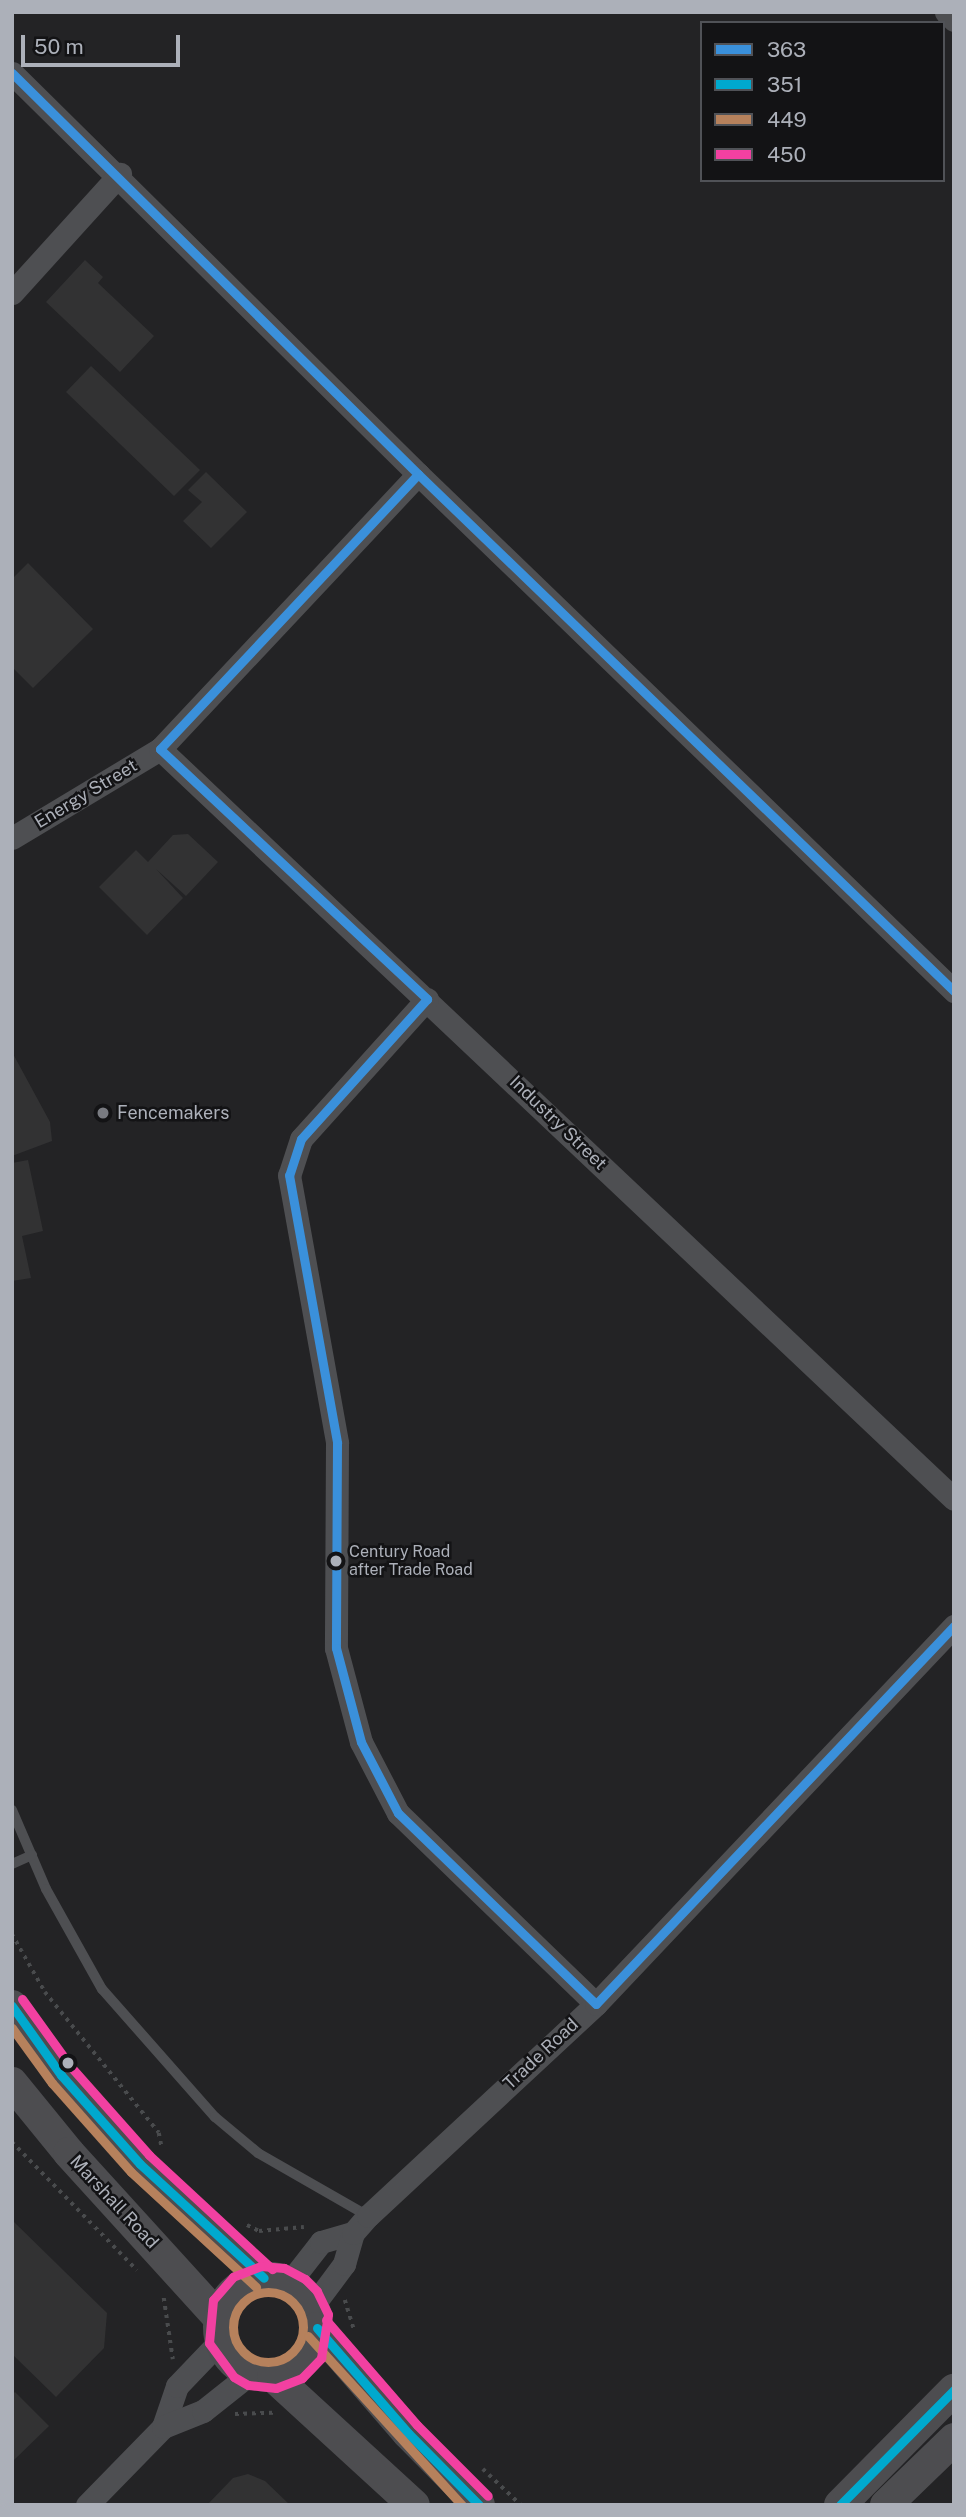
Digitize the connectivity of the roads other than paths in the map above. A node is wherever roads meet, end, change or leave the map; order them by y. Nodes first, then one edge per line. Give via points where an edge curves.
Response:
1 (946, 12) edge
2 (954, 20) edge
3 (12, 73) edge
4 (120, 174) junction
5 (12, 293) edge
6 (418, 474) junction
7 (160, 749) junction
8 (12, 838) edge
9 (954, 991) edge
10 (427, 999) junction
11 (954, 1499) edge
12 (954, 1626) edge
13 (12, 1810) edge
14 (32, 1855) junction
15 (12, 1864) edge
16 (596, 2004) junction
17 (12, 2006) edge
18 (12, 2083) edge
19 (360, 2224) junction
20 (277, 2281) junction
21 (315, 2317) junction
22 (220, 2330) junction
23 (262, 2374) junction
24 (954, 2389) edge
25 (163, 2427) junction
26 (954, 2439) edge
27 (87, 2505) edge
28 (414, 2505) edge
29 (479, 2505) edge
30 (840, 2505) edge
31 (886, 2505) edge

1 - 2 street
3 - 4 street
4 - 5 street
4 - 6 street
6 - 7 street, Energy Street
6 - 9 street
7 - 8 street, Energy Street
7 - 10 street, Industry Street
10 - 11 street, Industry Street
10 - 16 street via 301,1139 289,1175 337,1443 335,1648 361,1742 398,1812
12 - 16 street, Trade Road
13 - 14 lane
14 - 15 lane
14 - 19 lane via 102,1989 215,2117
16 - 19 street, Trade Road
17 - 20 main road via 61,2075 140,2164
18 - 22 main road, Marshall Road
19 - 20 street, Trade Road via 321,2242
19 - 21 street
20 - 21 main road
20 - 22 main road via 230,2296
21 - 23 main road via 304,2360
21 - 29 main road via 399,2424
22 - 23 main road via 233,2360
22 - 25 street via 177,2386
23 - 25 street via 203,2411
23 - 28 main road
24 - 30 main road
25 - 27 street
26 - 31 main road

